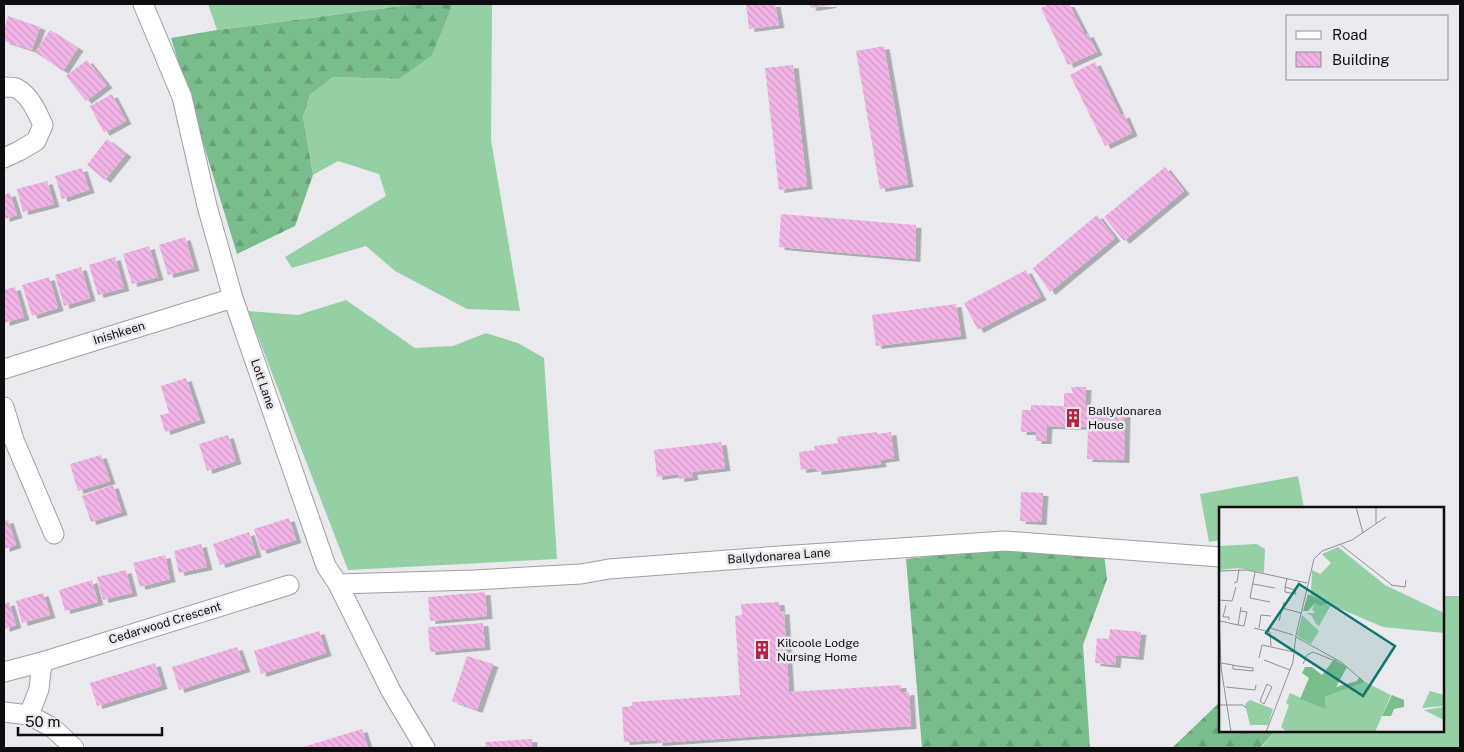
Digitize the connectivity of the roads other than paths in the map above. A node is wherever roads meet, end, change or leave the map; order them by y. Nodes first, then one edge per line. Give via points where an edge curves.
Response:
1 (143, 4) edge
2 (4, 87) edge
3 (4, 158) edge
4 (233, 298) junction
5 (4, 369) edge
6 (4, 408) edge
7 (54, 534) dead end
8 (1219, 557) edge
9 (338, 584) junction
10 (289, 585) dead end
11 (42, 662) junction
12 (4, 672) edge
13 (4, 712) edge
14 (29, 715) junction
15 (74, 748) edge
16 (425, 748) edge

1 - 4 street, Lott Lane via 182,97 207,206
2 - 3 street via 16,88 29,100 43,125 36,141
4 - 5 street, Inishkeen
4 - 9 street, Lott Lane via 326,566
6 - 7 street via 14,440
8 - 9 street, Ballydonarea Lane via 1005,541 609,569 581,574
9 - 16 street, Lott Lane via 391,691
10 - 11 street, Cedarwood Crescent
11 - 12 street, Cedarwood Crescent
11 - 14 street via 40,689
13 - 14 street
14 - 15 street via 53,728

